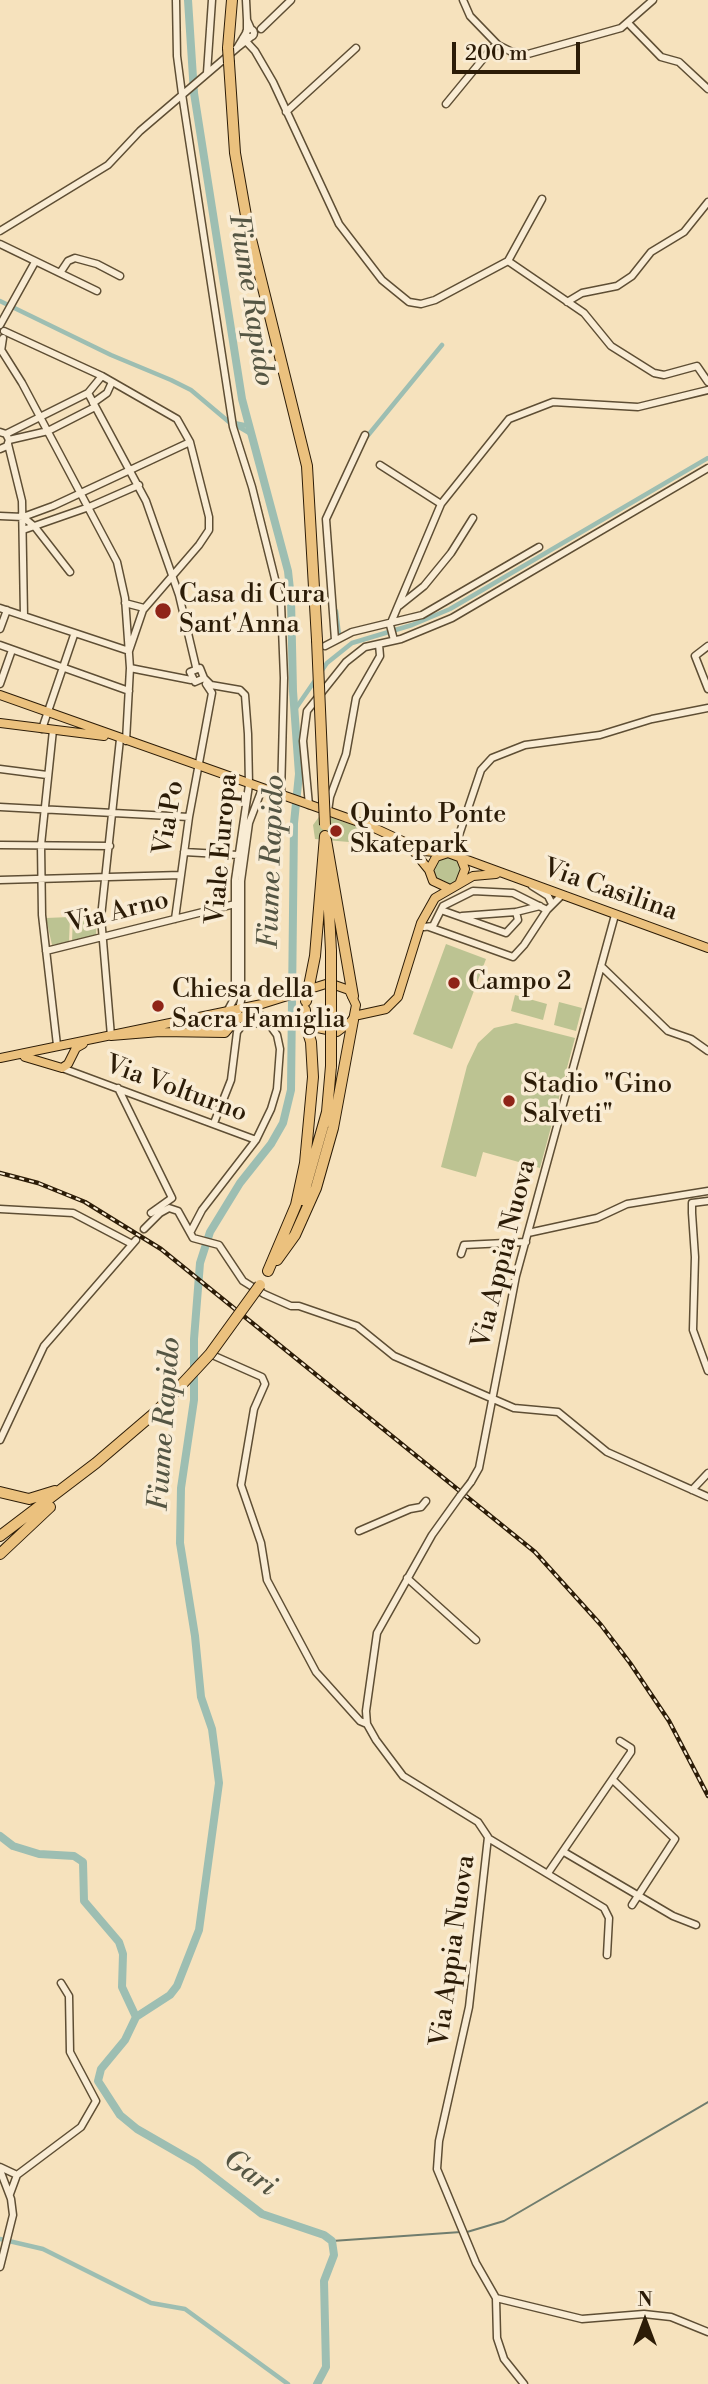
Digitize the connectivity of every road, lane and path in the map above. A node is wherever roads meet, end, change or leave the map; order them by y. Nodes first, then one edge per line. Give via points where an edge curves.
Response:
1 (176, 0) edge
2 (212, 0) edge
3 (232, 0) edge
4 (246, 0) edge
5 (291, 0) edge
6 (463, 0) edge
7 (653, 0) edge
8 (628, 23) junction
9 (249, 34) junction
10 (498, 45) junction
11 (232, 48) junction
12 (356, 48) dead end
13 (207, 58) junction
14 (217, 65) junction
15 (204, 75) junction
16 (708, 89) edge
17 (183, 93) junction
18 (446, 104) dead end
19 (286, 112) junction
20 (542, 199) dead end
21 (708, 202) edge
22 (0, 231) edge
23 (0, 244) edge
24 (508, 261) junction
25 (35, 262) junction
26 (60, 273) junction
27 (120, 276) dead end
28 (97, 291) dead end
29 (566, 302) junction
30 (2, 331) edge
31 (1, 350) edge
32 (102, 376) junction
33 (112, 382) junction
34 (708, 382) edge
35 (708, 390) edge
36 (88, 393) junction
37 (94, 405) junction
38 (41, 418) junction
39 (48, 431) junction
40 (365, 435) dead end
41 (6, 437) edge
42 (190, 442) junction
43 (0, 449) edge
44 (380, 465) dead end
45 (708, 468) edge
46 (131, 471) junction
47 (139, 485) junction
48 (82, 494) junction
49 (441, 504) junction
50 (89, 508) junction
51 (0, 516) edge
52 (23, 517) junction
53 (473, 519) dead end
54 (36, 527) junction
55 (23, 530) junction
56 (539, 547) dead end
57 (70, 572) dead end
58 (172, 574) junction
59 (125, 603) junction
60 (397, 607) junction
61 (144, 608) junction
62 (4, 609) edge
63 (24, 616) junction
64 (390, 625) junction
65 (0, 629) edge
66 (74, 635) junction
67 (335, 640) junction
68 (394, 640) junction
69 (321, 643) junction
70 (379, 644) junction
71 (0, 645) edge
72 (708, 646) edge
73 (12, 650) junction
74 (129, 651) junction
75 (194, 666) junction
76 (63, 668) junction
77 (130, 668) junction
78 (187, 678) junction
79 (203, 679) junction
80 (0, 684) edge
81 (708, 689) edge
82 (129, 691) junction
83 (0, 695) edge
84 (708, 708) edge
85 (47, 712) junction
86 (0, 723) edge
87 (42, 729) junction
88 (52, 730) junction
89 (91, 731) junction
90 (121, 739) junction
91 (199, 766) junction
92 (0, 769) edge
93 (47, 775) junction
94 (249, 785) junction
95 (262, 789) junction
96 (284, 796) junction
97 (306, 804) junction
98 (0, 807) edge
99 (45, 809) junction
100 (328, 811) junction
101 (112, 814) junction
102 (189, 817) junction
103 (325, 830) junction
104 (405, 842) junction
105 (0, 845) edge
106 (41, 845) junction
107 (110, 846) junction
108 (184, 852) junction
109 (240, 855) junction
110 (453, 855) junction
111 (429, 870) junction
112 (499, 874) junction
113 (181, 875) junction
114 (41, 878) junction
115 (105, 879) junction
116 (0, 880) edge
117 (433, 881) junction
118 (458, 884) junction
119 (530, 885) junction
120 (448, 888) junction
121 (561, 896) junction
122 (430, 901) junction
123 (551, 902) junction
124 (237, 903) junction
125 (543, 908) junction
126 (441, 910) junction
127 (516, 912) junction
128 (615, 915) junction
129 (459, 916) junction
130 (175, 919) junction
131 (425, 925) junction
132 (101, 936) junction
133 (708, 948) edge
134 (46, 951) junction
135 (601, 966) junction
136 (305, 998) junction
137 (354, 998) junction
138 (242, 1005) junction
139 (227, 1012) junction
140 (215, 1014) junction
141 (354, 1018) junction
142 (236, 1020) junction
143 (308, 1027) junction
144 (221, 1035) junction
145 (111, 1036) junction
146 (235, 1040) junction
147 (708, 1051) edge
148 (62, 1054) junction
149 (15, 1056) junction
150 (0, 1058) edge
151 (49, 1062) junction
152 (118, 1087) junction
153 (214, 1123) junction
154 (256, 1140) junction
155 (708, 1191) edge
156 (708, 1200) edge
157 (0, 1209) edge
158 (150, 1213) dead end
159 (144, 1229) tunnel mouth
160 (191, 1231) junction
161 (528, 1233) junction
162 (526, 1242) junction
163 (461, 1254) dead end
164 (268, 1272) junction
165 (210, 1354) junction
166 (708, 1371) edge
167 (495, 1398) junction
168 (0, 1440) edge
169 (96, 1463) junction
170 (708, 1473) edge
171 (692, 1490) junction
172 (0, 1492) edge
173 (708, 1497) edge
174 (426, 1501) dead end
175 (359, 1531) dead end
176 (0, 1536) edge
177 (0, 1553) edge
178 (407, 1578) junction
179 (476, 1640) dead end
180 (367, 1724) junction
181 (620, 1741) dead end
182 (614, 1782) junction
183 (488, 1838) junction
184 (564, 1852) junction
185 (548, 1873) junction
186 (638, 1895) junction
187 (632, 1905) dead end
188 (696, 1925) dead end
189 (607, 1955) dead end
190 (61, 1983) dead end
191 (0, 2169) edge
192 (18, 2175) junction
193 (10, 2194) junction
194 (0, 2267) edge
195 (496, 2298) junction
196 (708, 2332) edge
197 (524, 2384) edge

1 - 17 street
2 - 13 street
3 - 11 highway
4 - 9 street
5 - 9 street via 261,29
6 - 10 street via 470,16
7 - 8 street
8 - 10 street via 593,38 535,53 512,52
8 - 16 street via 661,57 679,62
9 - 11 street
9 - 19 street
10 - 18 street
11 - 14 street
11 - 69 highway, bridge via 235,153 248,227 307,466
12 - 19 street
13 - 14 street
13 - 15 street
14 - 15 street
15 - 17 street
17 - 22 street via 108,165
17 - 96 street via 233,427 281,603
19 - 24 street via 339,224 402,298 413,304 426,303
20 - 24 street
21 - 29 street via 684,232 651,252 632,276 617,286 582,293
23 - 25 street
24 - 29 street
25 - 26 street
25 - 30 street
26 - 27 street via 75,258
26 - 28 street
29 - 34 street via 588,316 611,346 654,373 664,375 697,366
30 - 31 street
30 - 32 street
31 - 38 street
32 - 33 street
32 - 36 street
33 - 37 street
33 - 42 street via 177,419
35 - 49 street via 638,407 553,402 509,419
36 - 37 street
36 - 38 street
37 - 39 street
37 - 46 street
38 - 39 street
38 - 41 street
39 - 41 street
39 - 48 street
40 - 67 street via 326,519
41 - 43 street
41 - 52 street
42 - 46 street
42 - 58 street via 206,499 209,530
44 - 49 street
45 - 68 street via 453,618
46 - 47 street
46 - 48 street
47 - 50 street
47 - 58 street
48 - 50 street
48 - 52 street
49 - 60 street
50 - 54 street
50 - 59 street via 117,562
51 - 52 street
52 - 54 street
52 - 55 street
53 - 60 street via 424,586
54 - 55 street
54 - 57 street
55 - 63 street
56 - 64 street via 422,615
58 - 61 street
58 - 75 street
59 - 61 street
59 - 74 street
60 - 64 street
61 - 74 street
62 - 63 street
62 - 65 street
63 - 66 street
64 - 67 street
64 - 68 street
66 - 74 street
66 - 76 street
67 - 69 street
68 - 70 street
69 - 103 highway, bridge
70 - 97 street via 365,647 346,662 307,711 303,741
70 - 100 street via 380,656 356,698 346,754
71 - 73 street
72 - 81 street via 695,656
73 - 76 street
73 - 80 street
74 - 77 street
75 - 78 street
75 - 79 street via 204,672
76 - 82 street
76 - 85 street
77 - 78 street
77 - 82 street
78 - 79 street
79 - 91 street, Via Po via 211,691
79 - 94 street, Viale Europa via 245,695
82 - 90 street
83 - 85 main road
84 - 110 street via 600,735 525,745 492,758 481,771
85 - 87 street
85 - 89 main road
86 - 87 main road
87 - 88 main road
88 - 89 main road
88 - 93 street
89 - 90 main road, Via Casilina
90 - 91 main road, Via Casilina
90 - 101 street
91 - 94 main road, Via Casilina
91 - 102 street, Via Po
92 - 93 street
93 - 99 street
94 - 95 main road, Via Casilina
94 - 109 street, Viale Europa
95 - 96 main road, Via Casilina
95 - 109 street, Viale Europa
96 - 97 main road, Via Casilina
97 - 100 main road, Via Casilina
98 - 99 street
99 - 101 street
99 - 106 street
100 - 104 main road, Via Casilina
101 - 102 street
101 - 107 street
102 - 108 street, Via Po
103 - 136 highway via 315,956
103 - 137 highway
103 - 164 highway, bridge via 331,951 327,1112 305,1195
104 - 110 main road, Via Casilina via 424,851
104 - 111 main road
105 - 106 street
106 - 107 street
106 - 114 street
107 - 115 street
108 - 109 street
108 - 113 street, Via Po
109 - 124 street, Viale Europa
110 - 111 main road via 432,860
110 - 112 main road, Via Casilina
110 - 118 main road via 464,875
111 - 117 main road
112 - 118 main road via 483,873
112 - 119 main road, Via Casilina
113 - 115 street
113 - 130 street, Via Po
114 - 115 street
114 - 116 street
114 - 134 street
115 - 132 street
117 - 120 main road
117 - 122 main road
118 - 120 main road
119 - 121 main road, Via Casilina
119 - 123 street
120 - 122 main road
121 - 123 street
121 - 128 main road, Via Casilina
122 - 131 main road
122 - 137 main road via 407,950 395,995 377,1008 368,1008
123 - 125 street
124 - 130 street, Via Arno
124 - 138 street, Viale Europa
124 - 139 street, Viale Europa via 235,997
125 - 126 street via 513,893 483,890 456,897
125 - 127 street
125 - 131 street via 513,957
126 - 129 street
126 - 131 street
127 - 129 street
127 - 129 street via 518,919 509,933
128 - 133 main road, Via Casilina
128 - 135 street, Via Appia Nuova
130 - 132 street, Via Arno
131 - 141 main road via 398,997 386,1009
132 - 134 street, Via Arno
132 - 145 street
134 - 148 street
135 - 147 street via 668,1031
135 - 161 street, Via Appia Nuova
136 - 137 main road via 323,984 337,983
136 - 138 main road
136 - 143 highway
137 - 141 main road
138 - 139 main road
138 - 142 street, Viale Europa
139 - 140 main road
140 - 144 main road via 210,1027
140 - 145 main road
141 - 143 main road via 337,1032
141 - 164 highway via 333,1128 316,1188 295,1235
142 - 143 main road via 249,1014
142 - 144 main road
143 - 164 highway via 313,1077 305,1163 296,1205
144 - 145 main road via 160,1032
144 - 146 street
145 - 148 main road
146 - 153 street via 231,1080
146 - 154 street via 240,1026 252,1021 268,1024 278,1035 277,1088
148 - 149 main road
148 - 151 main road
148 - 151 main road via 54,1068
148 - 152 street, Via Volturno via 83,1077
149 - 150 main road
149 - 151 main road
152 - 153 street, Via Volturno
152 - 158 street via 172,1198
153 - 154 street, Via Volturno
154 - 160 street
155 - 161 street via 627,1204 597,1217
156 - 166 street via 692,1203 693,1330
157 - 168 street via 73,1213 134,1242 44,1346
159 - 160 street via 170,1208 178,1211
160 - 167 street via 197,1240 219,1245 243,1281 264,1294 357,1326 394,1356
161 - 162 street, Via Appia Nuova
162 - 163 street via 464,1245
162 - 167 street, Via Appia Nuova
164 - 165 highway, bridge
165 - 169 highway, bridge via 158,1410
165 - 180 street, Via Appia Nuova via 262,1377 265,1384 254,1409 241,1485 261,1543 267,1580 316,1672
167 - 171 street via 514,1408 558,1412 607,1452
167 - 178 street, Via Appia Nuova, bridge via 479,1468
169 - 172 highway via 43,1497 22,1499
169 - 176 highway
169 - 177 highway
170 - 171 street
171 - 173 street
174 - 175 street via 422,1507
178 - 179 street
178 - 180 street via 375,1641
180 - 183 street, Via Appia Nuova via 403,1776 478,1822
181 - 182 street via 631,1752
182 - 184 street
182 - 186 street via 675,1839
183 - 185 street
183 - 195 street, Via Appia Nuova via 470,2007 437,2156 440,2182
184 - 185 street
184 - 186 street
185 - 189 street via 607,1910
186 - 187 street
186 - 188 street
190 - 192 street via 69,1996 70,2052 96,2101 81,2127
191 - 192 street
191 - 193 street
192 - 193 street
193 - 194 street via 13,2215
195 - 196 street via 582,2319 671,2317
195 - 197 street, Via Appia Nuova via 499,2349

